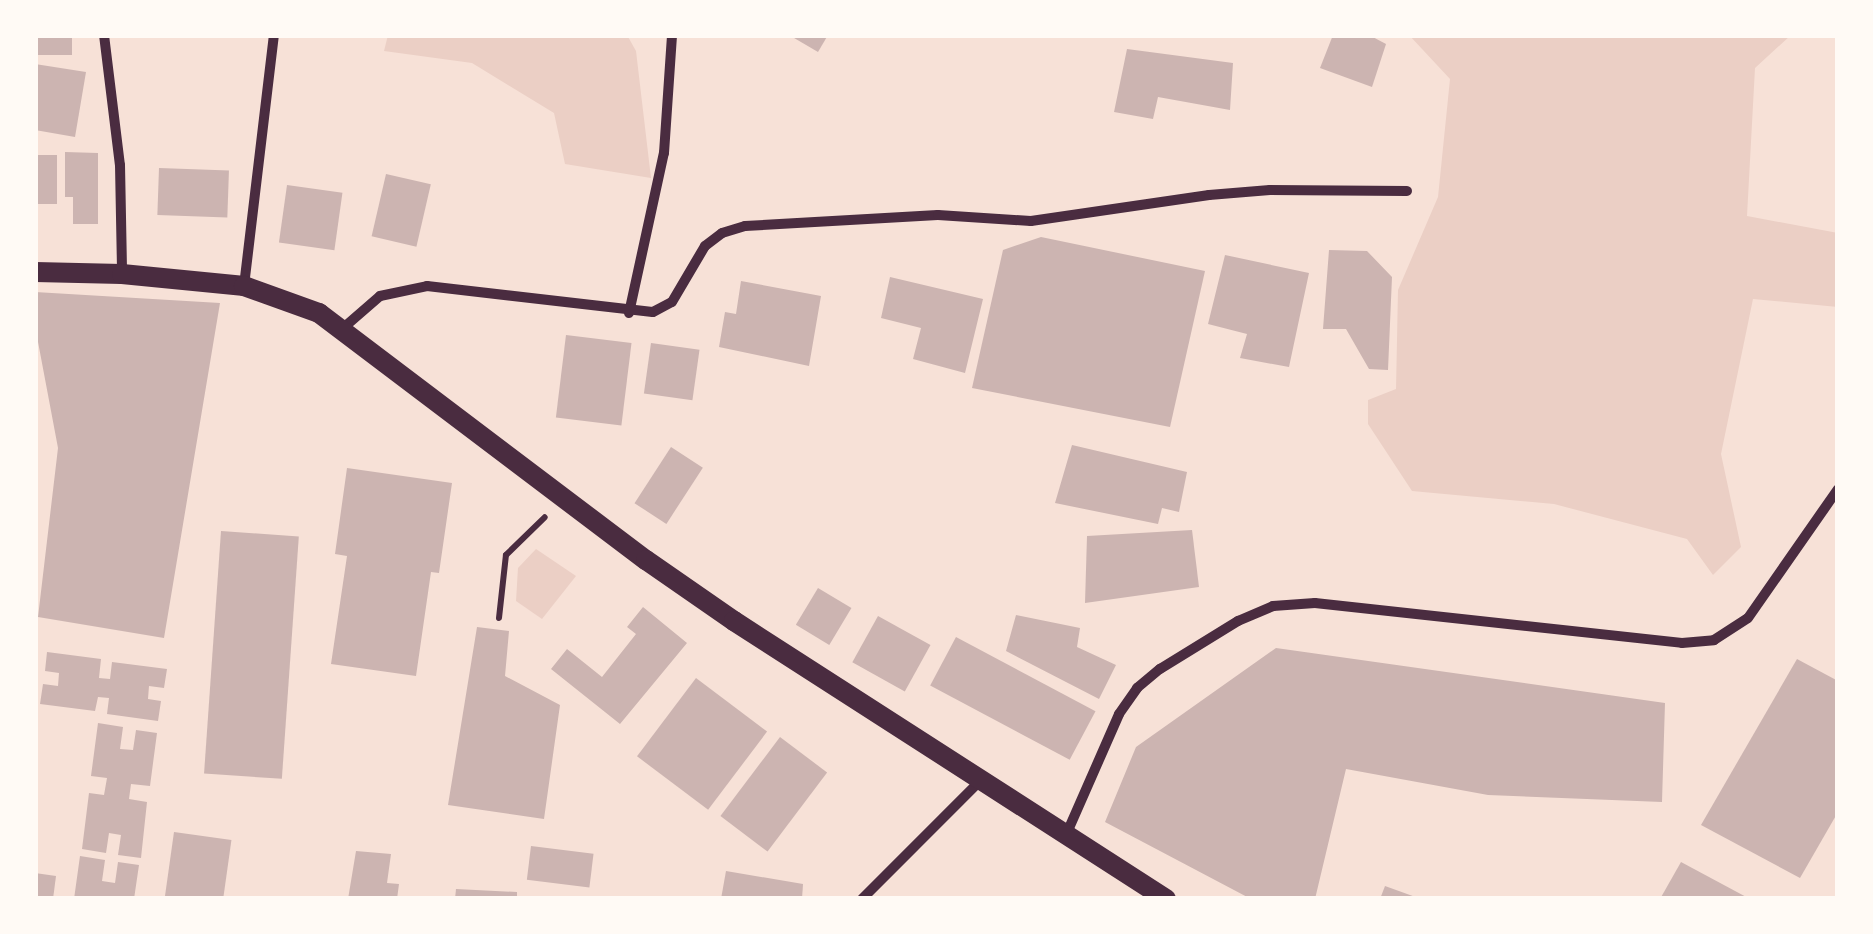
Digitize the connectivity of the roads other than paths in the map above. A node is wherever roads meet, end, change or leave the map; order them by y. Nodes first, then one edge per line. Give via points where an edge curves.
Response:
1 (104, 35) edge
2 (274, 35) edge
3 (672, 35) edge
4 (1407, 192) dead end
5 (35, 272) edge
6 (122, 274) junction
7 (244, 286) junction
8 (629, 313) junction
9 (342, 329) junction
10 (1838, 489) edge
11 (979, 782) junction
12 (1064, 837) junction
13 (862, 899) edge
14 (1166, 899) edge

1 - 6 street via 120,165
2 - 7 street
3 - 8 street via 664,153
4 - 8 street via 1224,194 1031,221 938,214 745,226 705,246 672,302
5 - 6 main road
6 - 7 main road
7 - 9 main road via 298,302
8 - 9 street via 427,286 380,296
9 - 11 main road via 734,621
10 - 12 street via 1748,618 1714,640 1316,604 1273,606 1238,621 1137,688
11 - 12 main road
11 - 13 street
12 - 14 main road

